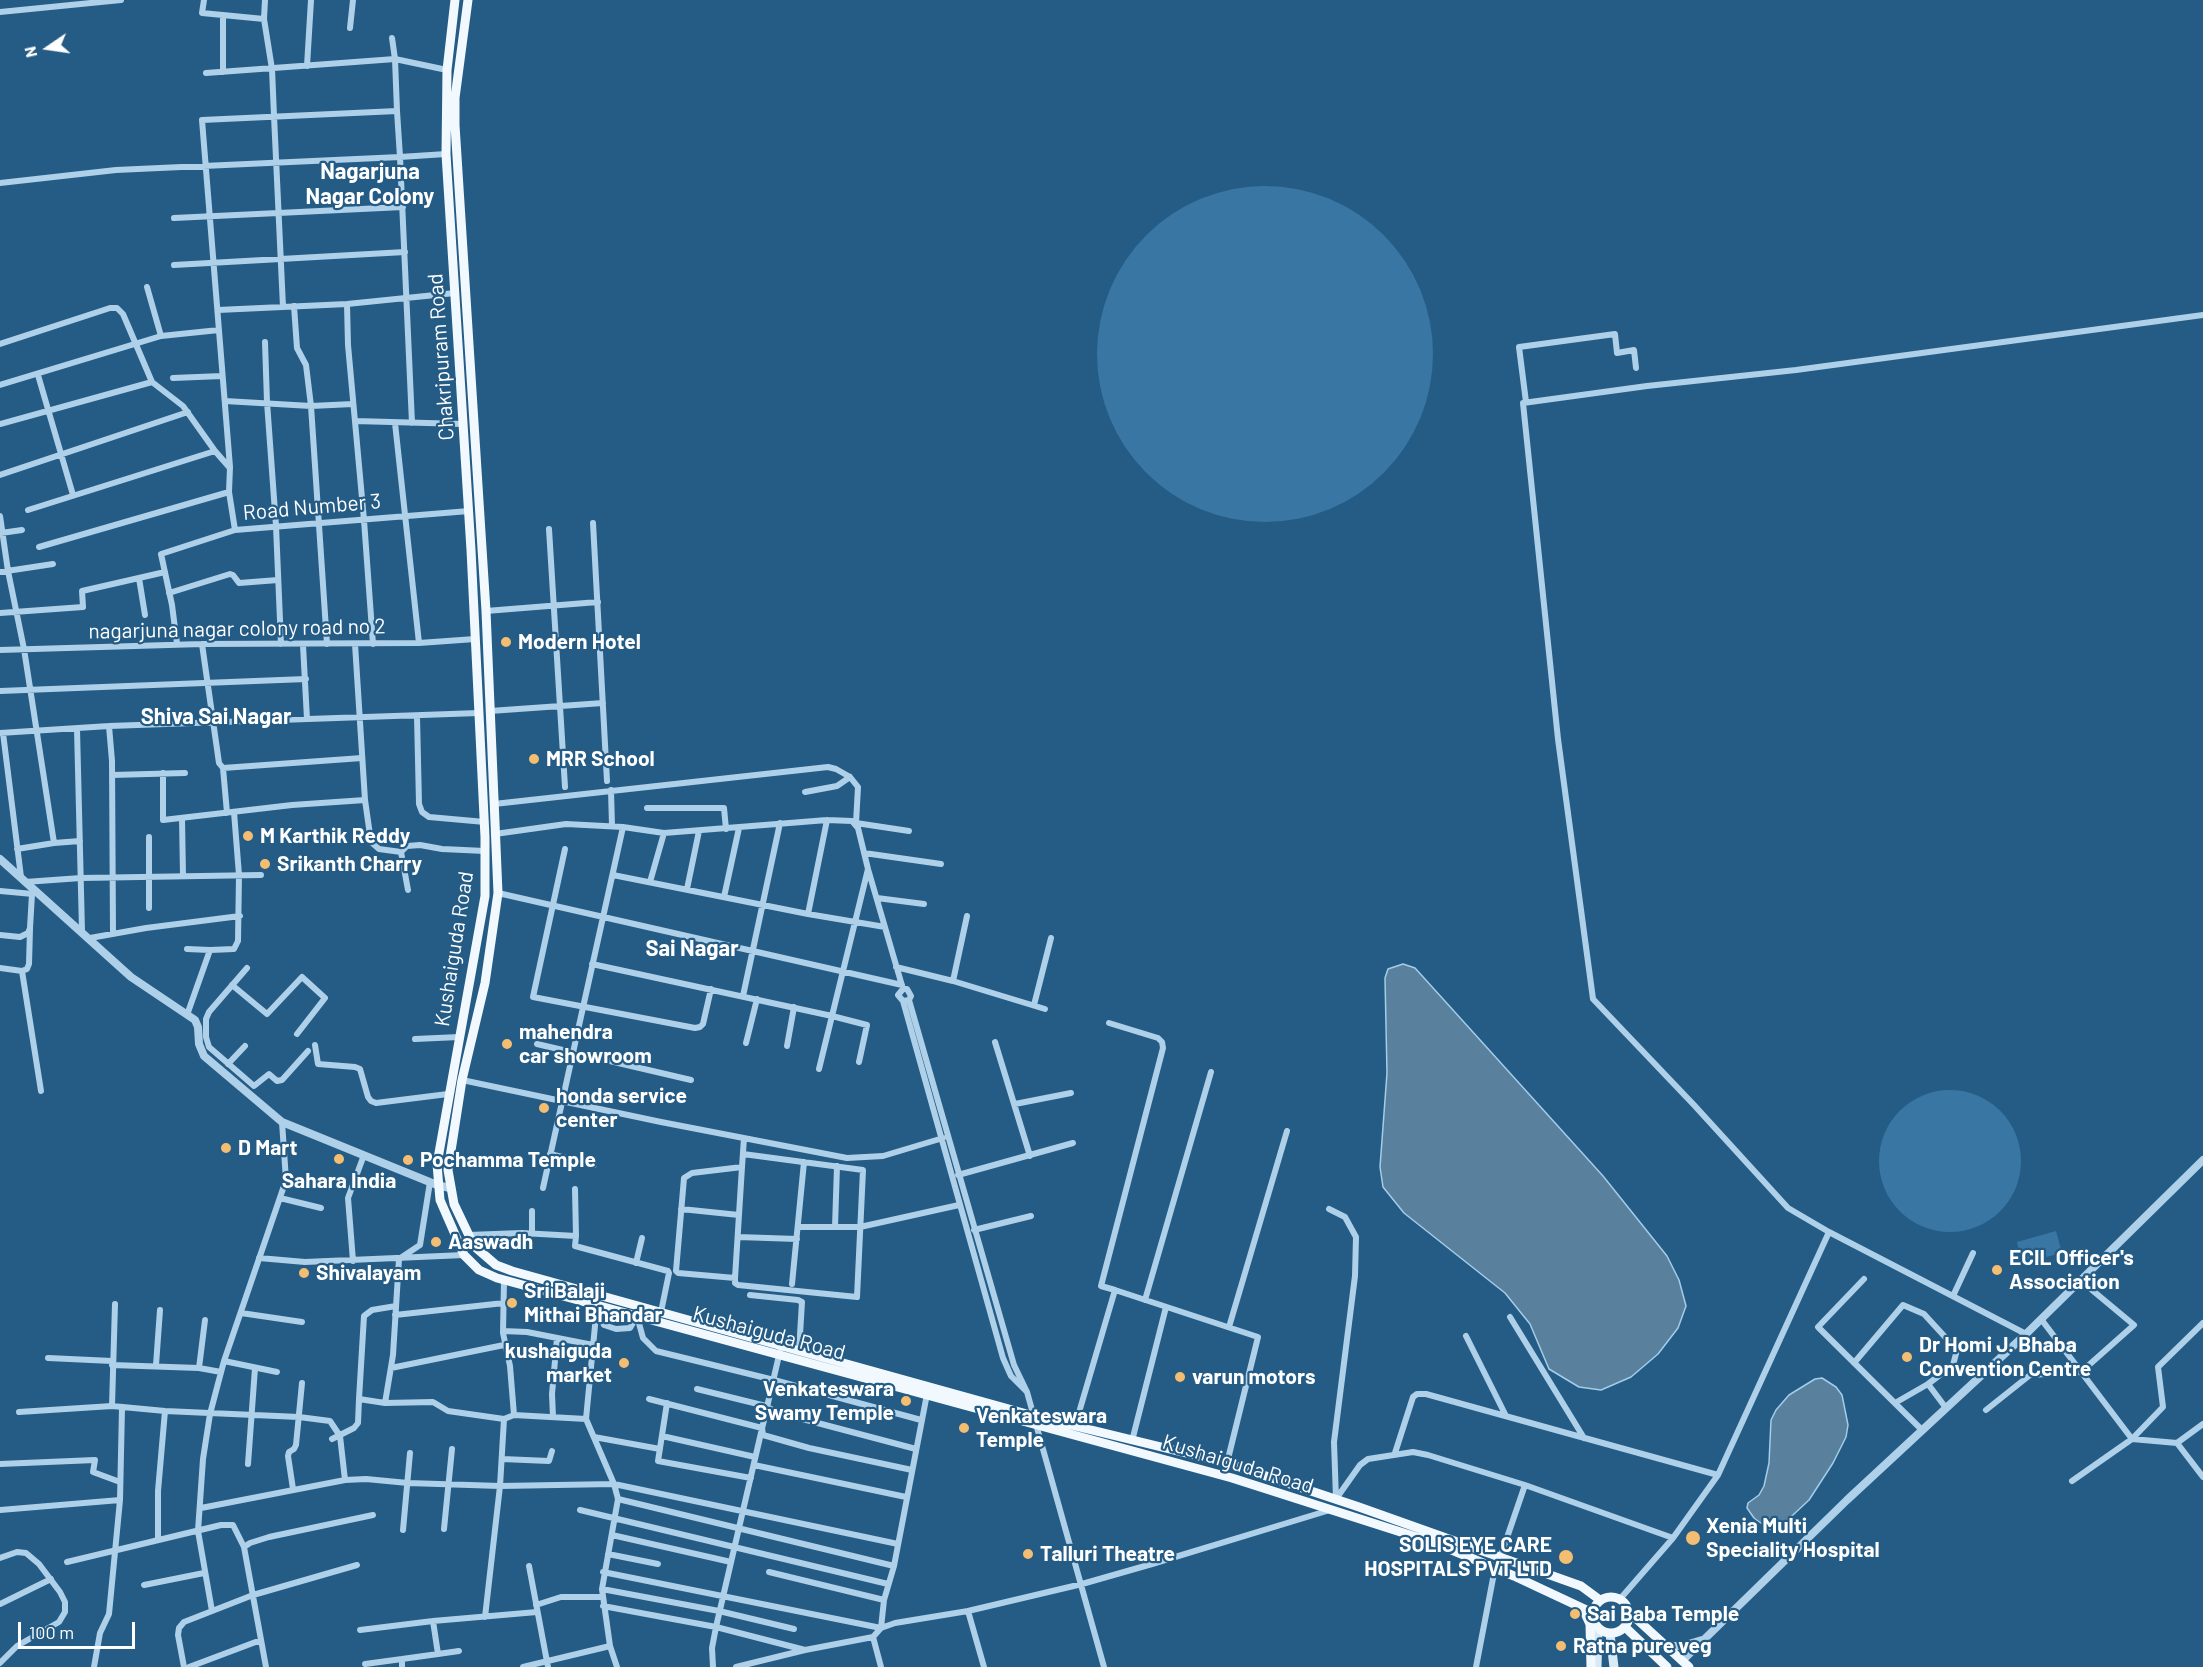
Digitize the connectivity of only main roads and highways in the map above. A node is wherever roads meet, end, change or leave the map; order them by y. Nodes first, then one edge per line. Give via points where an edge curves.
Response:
1 (455, 0) edge
2 (468, 0) edge
3 (482, 549) junction
4 (471, 550) junction
5 (490, 711) joint
6 (479, 713) joint
7 (780, 1350) junction
8 (1035, 1420) junction
9 (1497, 1563) junction
10 (1600, 1600) junction
11 (1576, 1605) junction
12 (1629, 1612) junction
13 (1593, 1613) junction
14 (1625, 1627) junction
15 (1598, 1628) junction
16 (1610, 1634) junction
17 (1686, 1664) edge
18 (1591, 1667) edge
19 (1597, 1667) edge
20 (1614, 1667) edge
21 (1667, 1667) edge

1 - 4 main road, Chakripuram Road via 447,70 446,154
2 - 3 main road, Chakripuram Road via 455,125
3 - 4 main road
3 - 5 main road, Chakripuram Road
4 - 6 main road, Chakripuram Road
5 - 7 main road, Kushaiguda Road via 498,892 485,983 462,1080 448,1170 454,1204 468,1235 478,1251 496,1265
6 - 7 main road, Kushaiguda Road via 485,896 434,1184 464,1255 479,1270 504,1280
7 - 8 main road, Kushaiguda Road via 927,1394
7 - 8 main road, Kushaiguda Road via 799,1351
8 - 9 main road, Kushaiguda Road
8 - 9 main road, Kushaiguda Road via 1227,1463 1336,1499
9 - 10 main road, Kushaiguda Road via 1581,1586
9 - 11 main road, Kushaiguda Road
10 - 12 main road via 1620,1599
10 - 13 main road
11 - 13 main road, Kushaiguda Road
11 - 18 main road via 1590,1624
12 - 14 main road
12 - 17 main road
13 - 15 main road
14 - 16 main road
14 - 21 main road
15 - 16 main road
15 - 19 main road
16 - 20 main road

